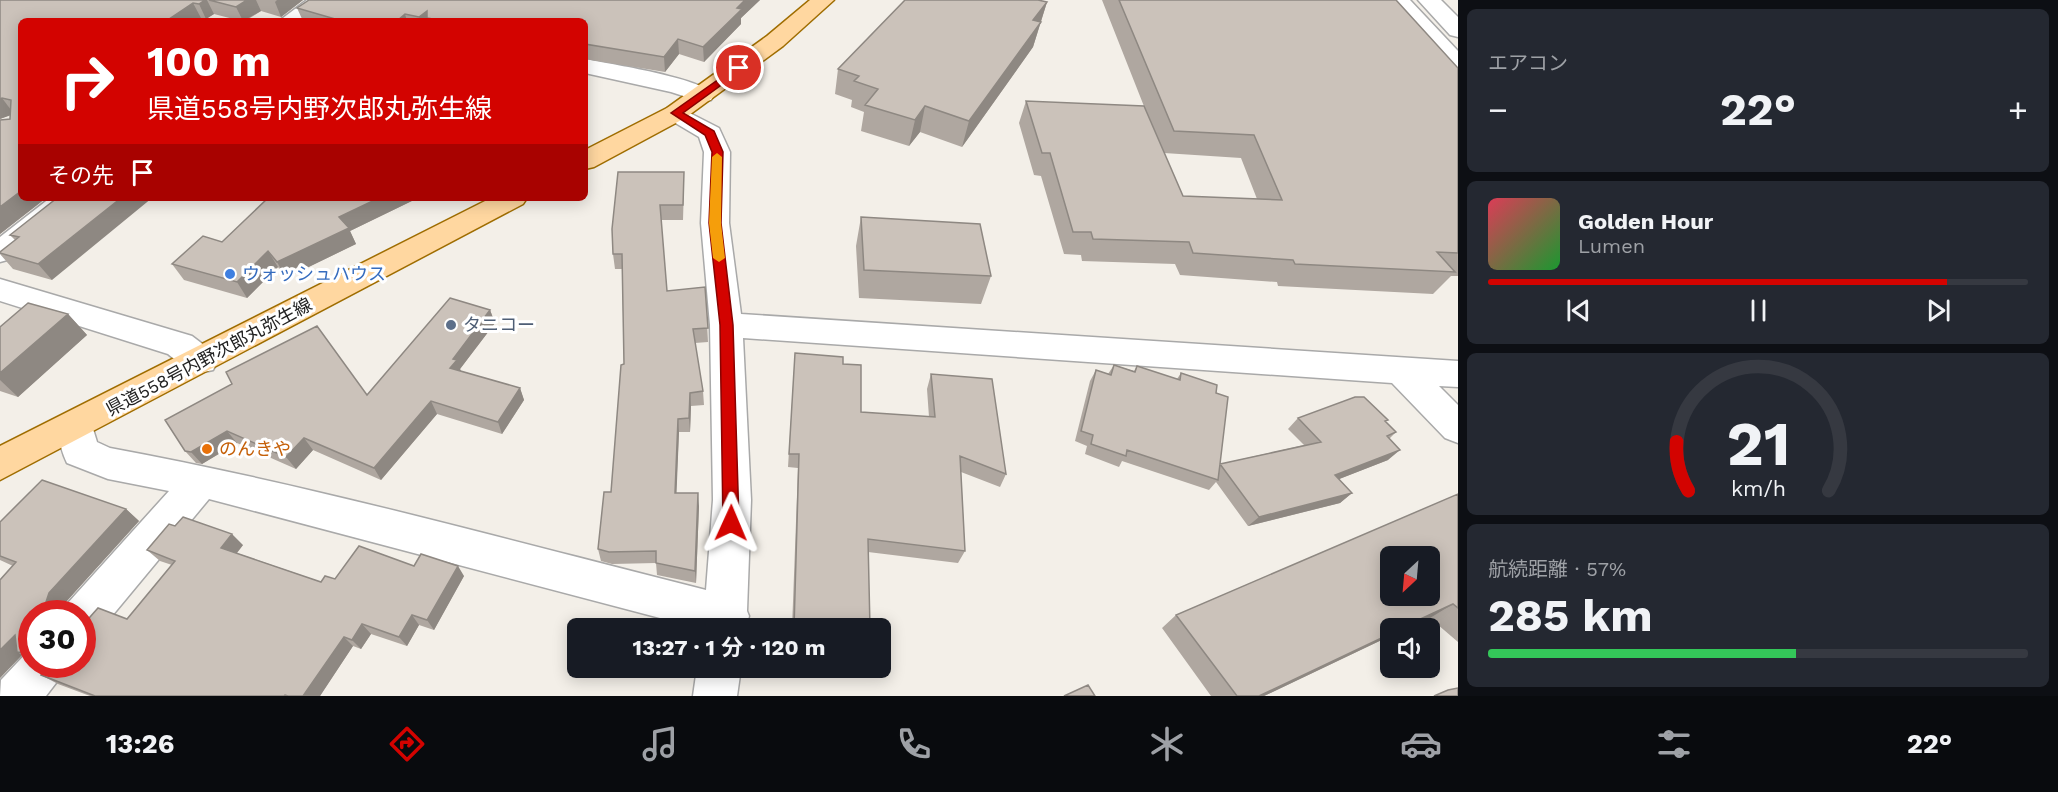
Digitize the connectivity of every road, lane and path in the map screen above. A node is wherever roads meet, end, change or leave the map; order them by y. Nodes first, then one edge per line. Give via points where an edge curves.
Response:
1 (321, 0) edge
2 (823, 0) edge
3 (1398, 0) edge
4 (1429, 0) edge
5 (303, 18) edge
6 (1458, 30) edge
7 (1458, 65) edge
8 (588, 67) edge
9 (689, 104) junction
10 (588, 158) edge
11 (64, 201) edge
12 (507, 201) edge
13 (0, 252) edge
14 (0, 290) edge
15 (726, 325) junction
16 (201, 361) junction
17 (1403, 372) junction
18 (1458, 374) edge
19 (75, 426) junction
20 (1458, 428) edge
21 (0, 464) edge
22 (201, 481) junction
23 (96, 604) edge
24 (712, 618) edge
25 (727, 618) edge
26 (32, 678) edge
27 (718, 678) edge
28 (17, 696) edge
29 (715, 696) edge

1 - 5 street
2 - 9 main road
3 - 7 street
4 - 6 street
8 - 9 street via 678,86
9 - 10 main road
9 - 15 street via 710,133 717,152 715,223
11 - 13 street
12 - 16 main road, 県道558号内野次郎丸弥生線
14 - 16 street via 180,345
15 - 17 street
15 - 25 street via 732,500
16 - 19 main road, 県道558号内野次郎丸弥生線
17 - 18 street
17 - 20 street
19 - 21 main road, 県道558号内野次郎丸弥生線
19 - 22 street via 80,452 108,463
22 - 23 street
22 - 24 street
26 - 28 street
27 - 29 street

